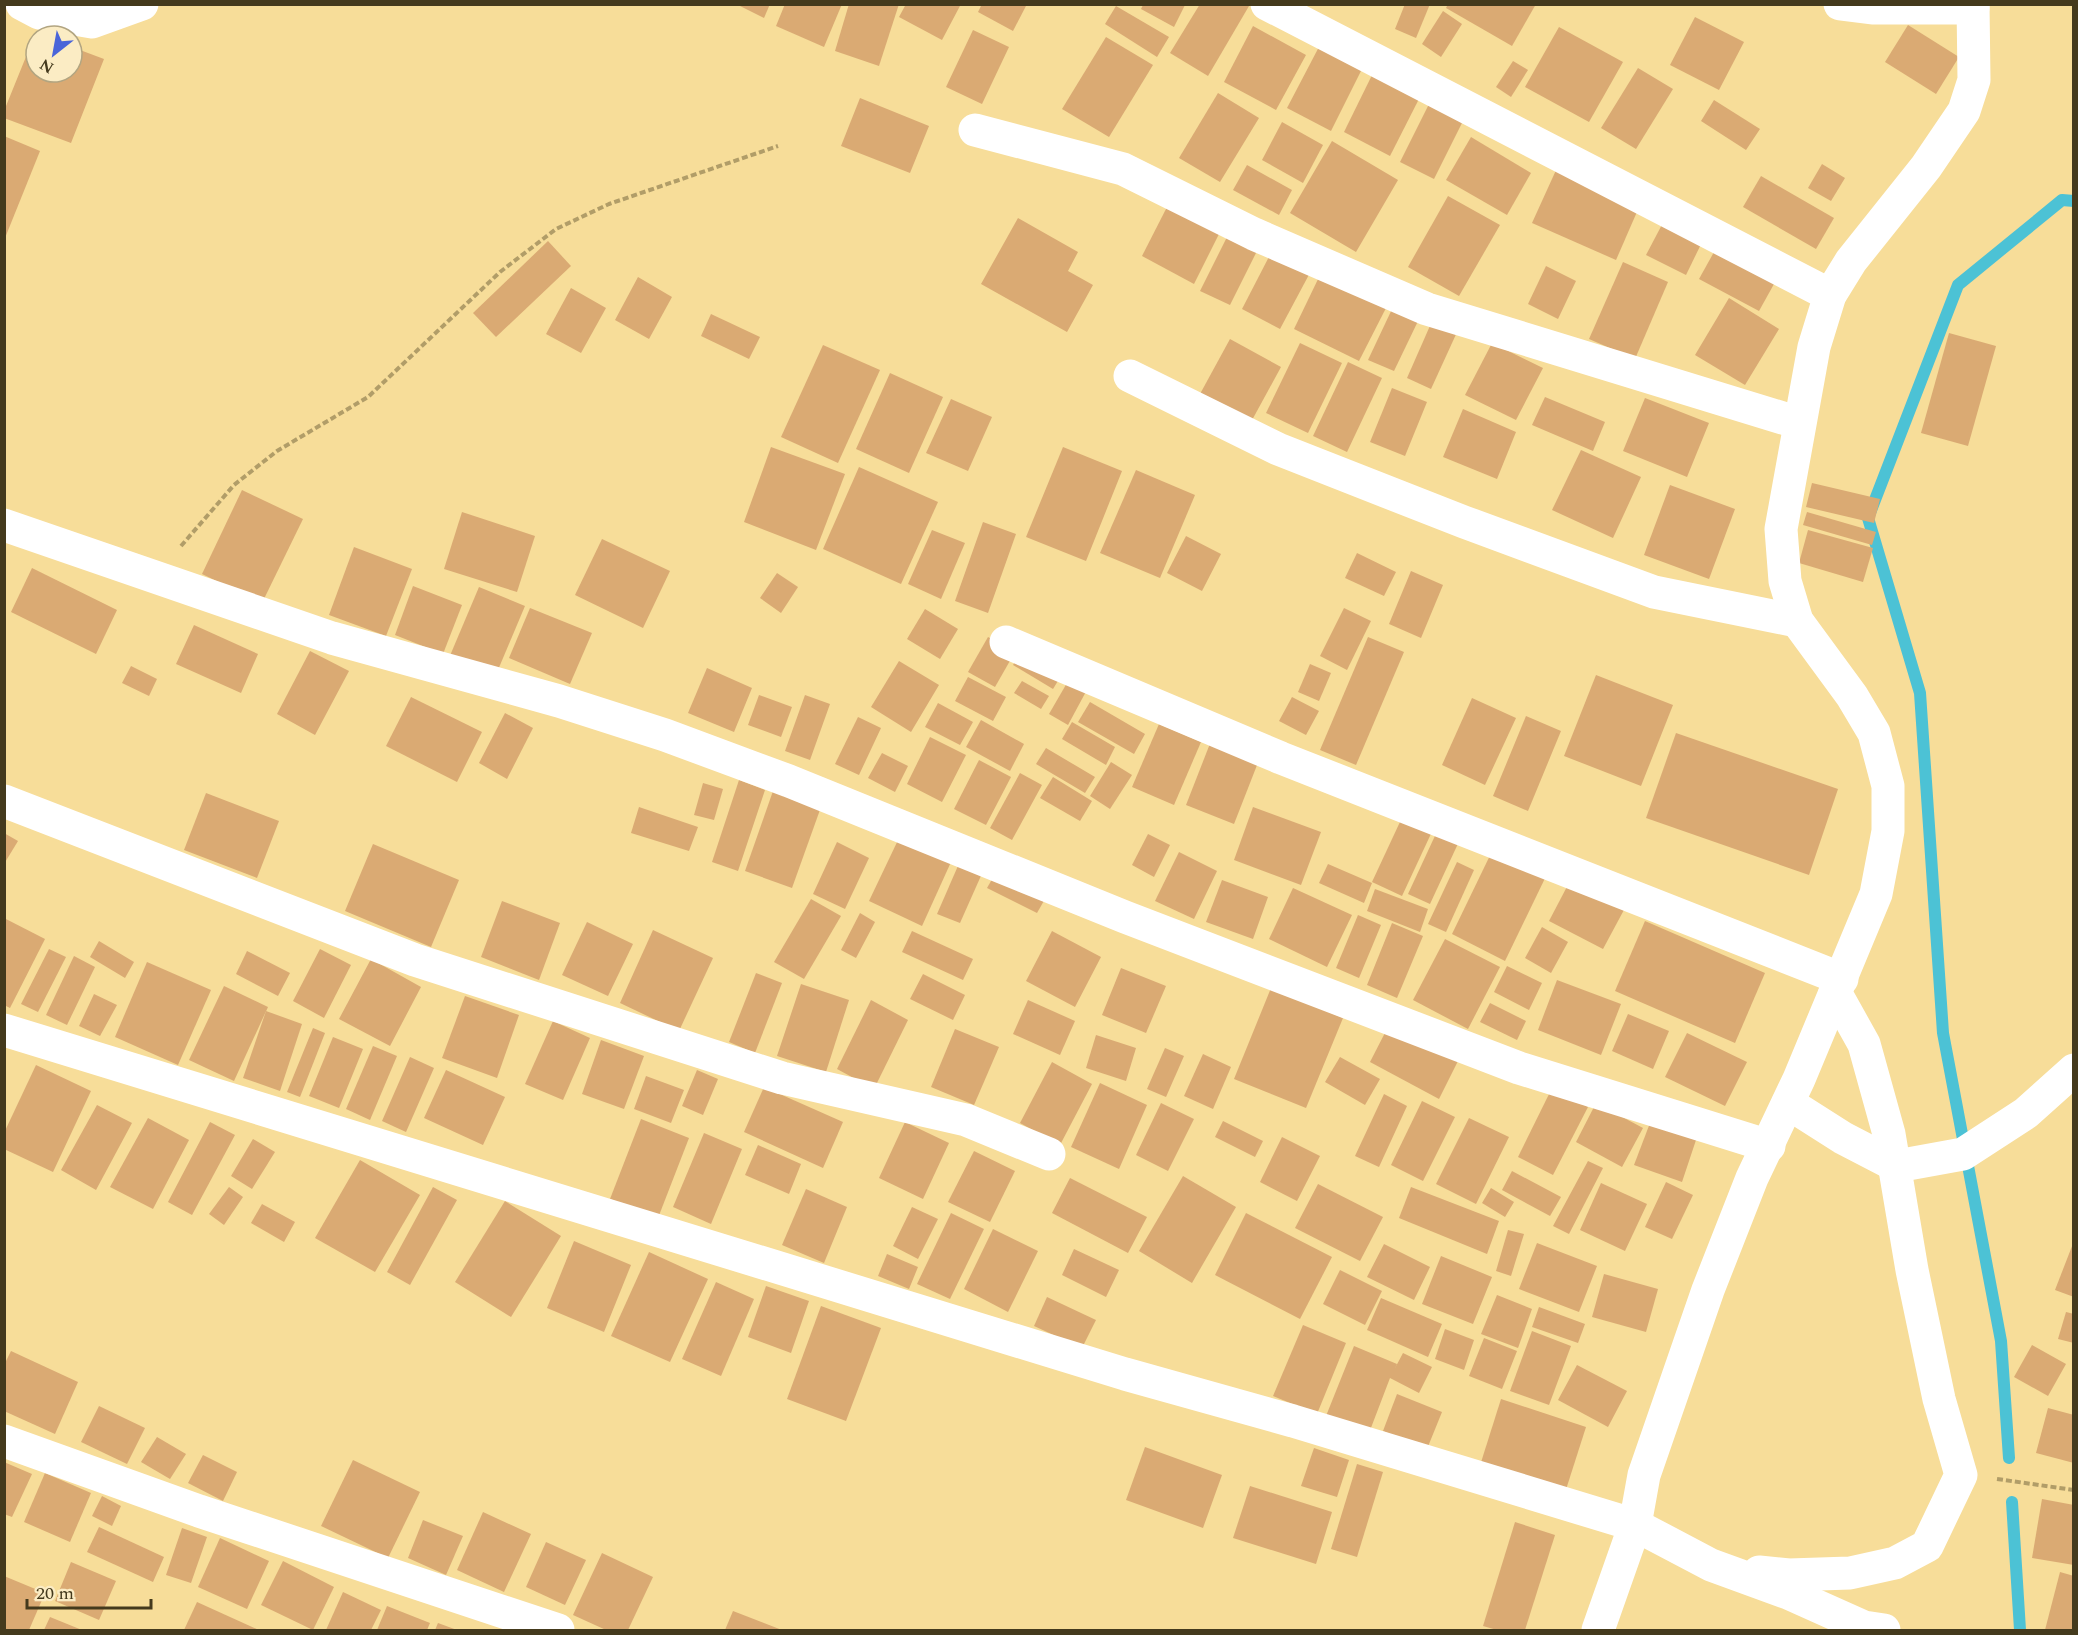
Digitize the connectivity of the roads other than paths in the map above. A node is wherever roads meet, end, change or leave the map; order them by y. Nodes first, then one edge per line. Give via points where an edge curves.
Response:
1 (22, 4) edge
2 (142, 4) edge
3 (1267, 4) edge
4 (1840, 4) edge
5 (1973, 6) edge
6 (975, 130) dead end
7 (1830, 295) junction
8 (1130, 376) dead end
9 (1799, 423) junction
10 (4, 525) edge
11 (1797, 621) junction
12 (1006, 642) dead end
13 (4, 801) edge
14 (1839, 986) junction
15 (4, 1030) edge
16 (2073, 1070) edge
17 (1788, 1103) junction
18 (1769, 1146) junction
19 (1049, 1154) dead end
20 (1896, 1166) junction
21 (4, 1441) edge
22 (1635, 1525) junction
23 (1719, 1568) junction
24 (558, 1630) edge
25 (1598, 1630) edge
26 (1884, 1630) edge

1 - 2 street via 39,13 92,22
3 - 7 street
4 - 5 street via 1872,8
5 - 7 street via 1974,80 1964,111 1926,167 1851,261
6 - 9 street via 1123,169 1254,234 1427,309
7 - 9 street via 1814,347
8 - 11 street via 1278,449 1642,588
9 - 11 street via 1781,529 1785,581
10 - 18 street via 332,638 560,700 665,735 1519,1068
11 - 14 street via 1874,733 1888,786 1888,831 1876,894
12 - 14 street
13 - 19 street via 415,960 782,1078 966,1120
14 - 17 street
14 - 20 street via 1864,1044
15 - 22 street via 1125,1374
16 - 20 street via 2026,1113 1963,1154
17 - 18 street
17 - 20 street
18 - 22 street via 1752,1178 1685,1356 1644,1475
20 - 23 street via 1939,1399 1961,1475 1927,1546 1895,1563 1840,1574 1789,1575
21 - 24 street via 199,1511
22 - 23 street
22 - 25 street
23 - 26 street via 1864,1627

